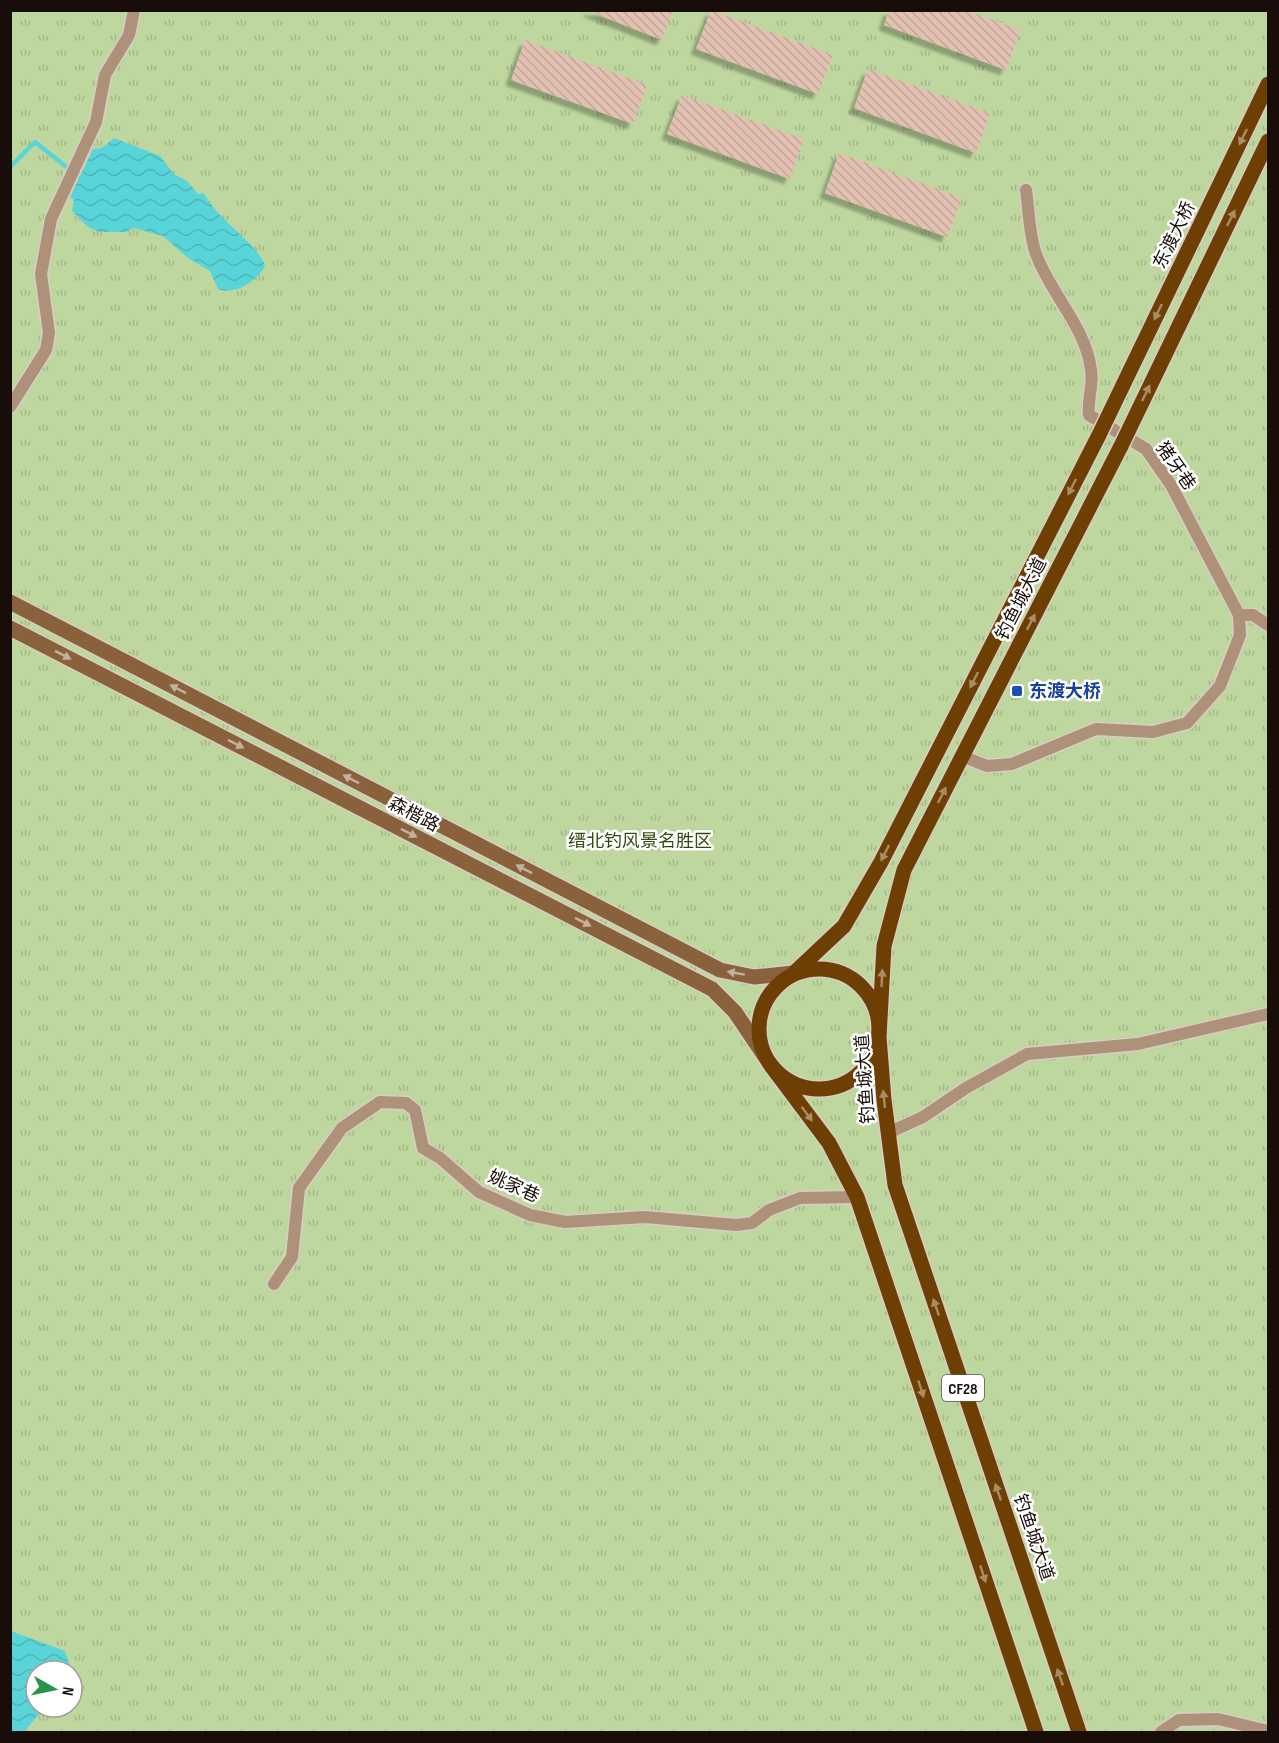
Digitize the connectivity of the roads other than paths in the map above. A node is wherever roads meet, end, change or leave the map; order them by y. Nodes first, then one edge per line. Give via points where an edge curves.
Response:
1 (134, 10) edge
2 (1269, 84) edge
3 (1269, 141) edge
4 (1026, 190) dead end
5 (10, 407) edge
6 (1098, 435) joint
7 (10, 602) edge
8 (1239, 615) junction
9 (1269, 626) edge
10 (10, 628) edge
11 (962, 756) junction
12 (794, 973) junction
13 (1269, 1014) edge
14 (879, 1037) junction
15 (772, 1067) junction
16 (888, 1132) junction
17 (857, 1197) junction
18 (274, 1284) dead end
19 (1269, 1731) edge
20 (1036, 1732) edge
21 (1079, 1732) edge
22 (1161, 1732) edge

1 - 5 street via 129,35 105,75 96,122 51,219 40,274 49,333 46,350
2 -> 6 main road, 东渡大桥, bridge
11 -> 3 main road, 钓鱼城大道, bridge via 1121,446
4 - 8 street, 猪牙巷 via 1036,253 1079,335 1091,369 1089,415 1146,449 1171,485
6 -> 12 main road, 钓鱼城大道 via 881,862 844,926
12 -> 7 main road, 森楷路 via 754,977 720,970
8 - 9 street via 1253,615
8 - 11 street via 1240,635 1220,686 1187,723 1153,732 1096,729 1012,764 987,766
10 -> 15 main road, 森楷路 via 712,989 735,1012
14 -> 11 main road, 钓鱼城大道 via 884,946 904,870
12 - 14 main road via 812,968 848,975 873,1001 879,1018
12 - 15 main road via 778,984 766,1000 760,1018 763,1052
13 - 16 street via 1138,1044 1027,1054 923,1117
14 - 15 main road via 873,1056 845,1084 826,1089 806,1088 787,1080
16 -> 14 main road, 钓鱼城大道 / CF28
15 -> 17 main road, CF28 via 829,1143
21 -> 16 main road, 钓鱼城大道 / CF28 via 895,1185
17 - 18 street, 姚家巷 via 800,1198 769,1210 752,1223 736,1225 645,1217 565,1222 530,1215 479,1192 423,1148 415,1110 406,1103 380,1102 342,1128 299,1188 292,1257
17 -> 20 main road, CF28
19 - 22 street via 1218,1719 1179,1720

